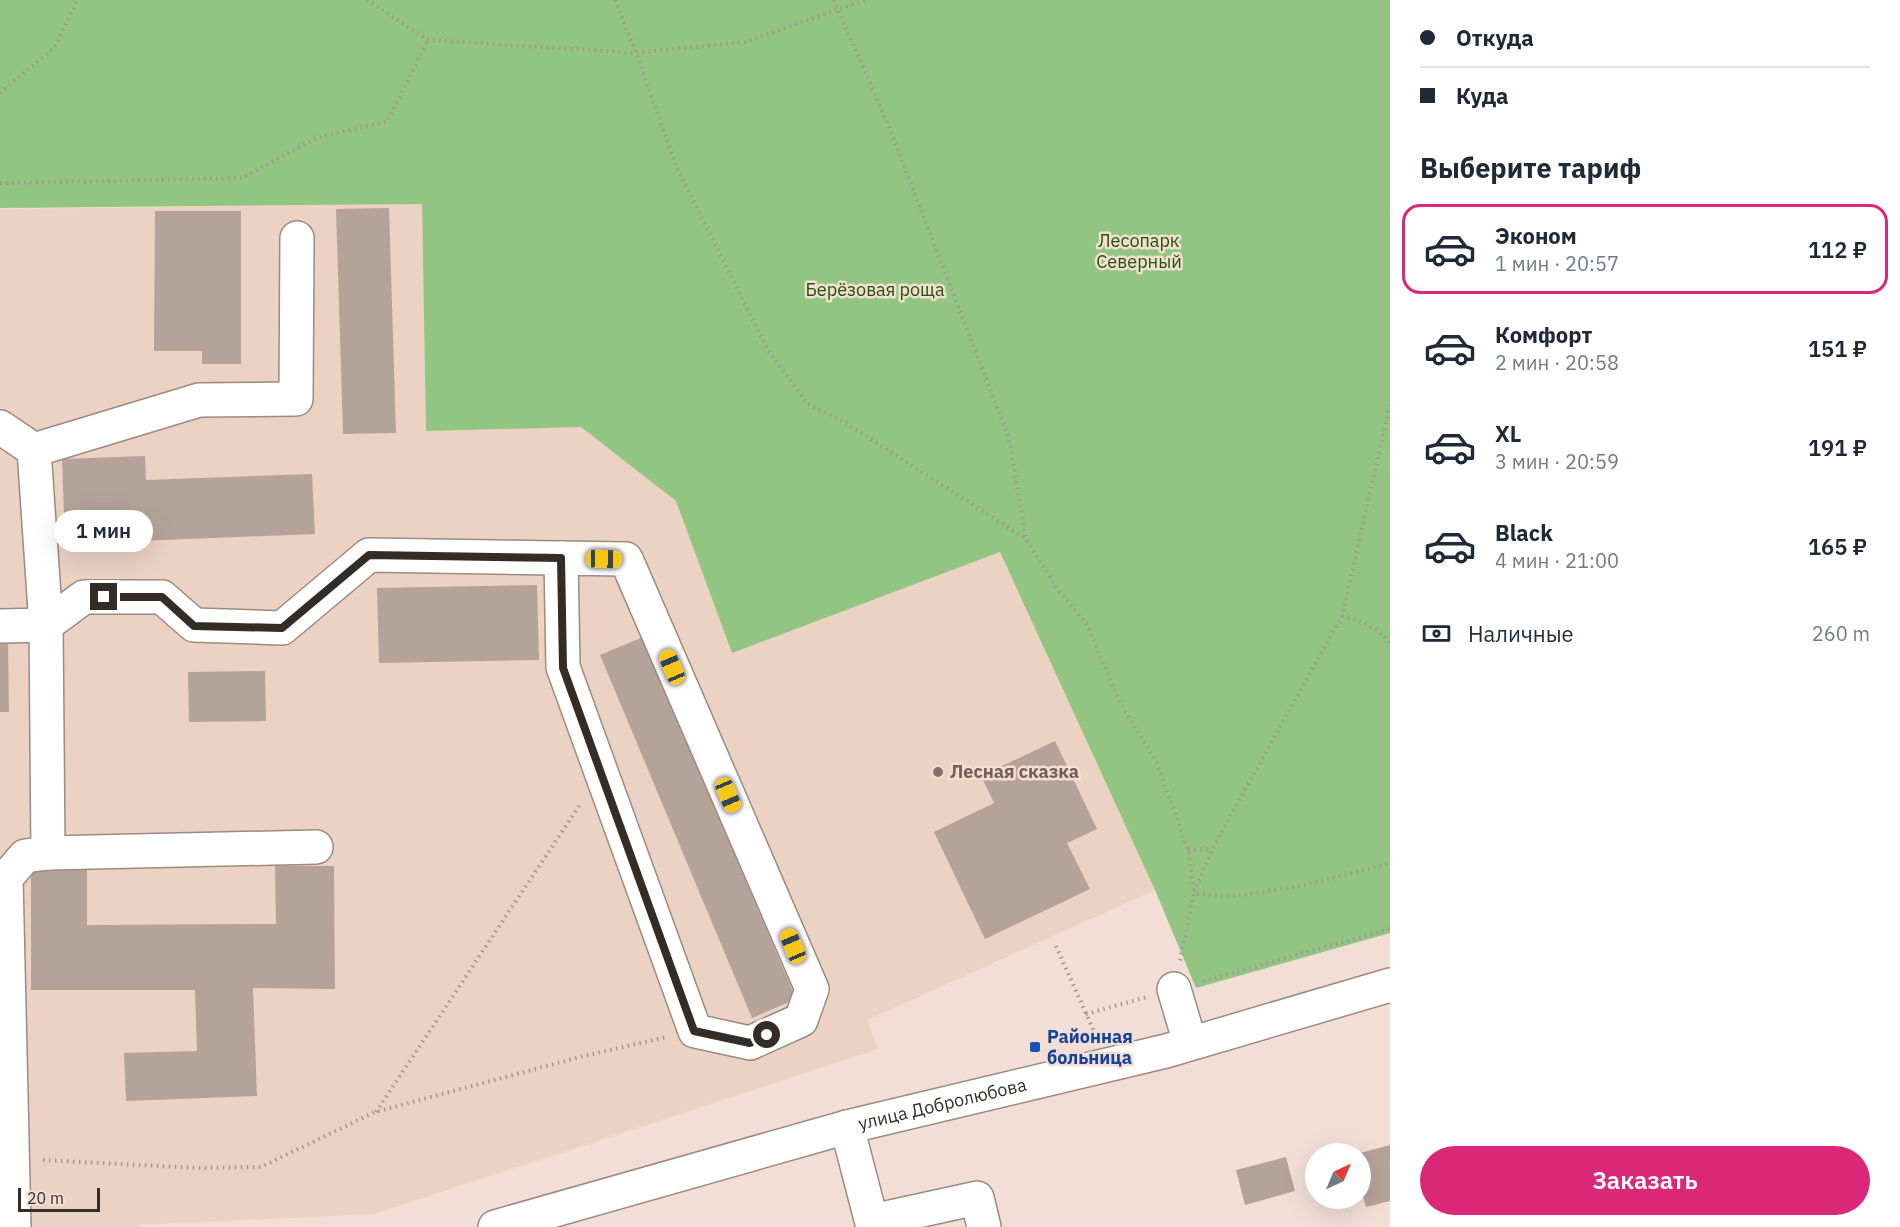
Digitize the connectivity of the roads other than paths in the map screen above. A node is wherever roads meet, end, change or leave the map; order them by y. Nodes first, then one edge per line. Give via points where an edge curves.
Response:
1 (297, 238) dead end
2 (0, 427) edge
3 (34, 450) junction
4 (561, 558) junction
5 (46, 625) junction
6 (0, 626) edge
7 (316, 847) dead end
8 (48, 853) junction
9 (3, 878) edge
10 (1390, 985) edge
11 (1174, 989) road end
12 (5, 1030) edge
13 (1190, 1043) junction
14 (847, 1127) junction
15 (872, 1224) edge
16 (14, 1227) edge
17 (495, 1227) edge
18 (984, 1227) edge

1 - 3 street via 296,399 199,400
2 - 3 street
3 - 5 street
4 - 4 street via 626,559 812,989 801,1020 750,1043 694,1031 563,668
4 - 5 street via 369,555 282,628 194,626 162,597 84,597
5 - 6 street
5 - 8 street
7 - 8 street
8 - 9 street via 25,856
9 - 12 street
10 - 13 street, улица Добролюбова
11 - 13 street
12 - 16 street
13 - 14 street, улица Добролюбова
14 - 15 street
14 - 17 street, улица Добролюбова
15 - 18 street via 976,1198

